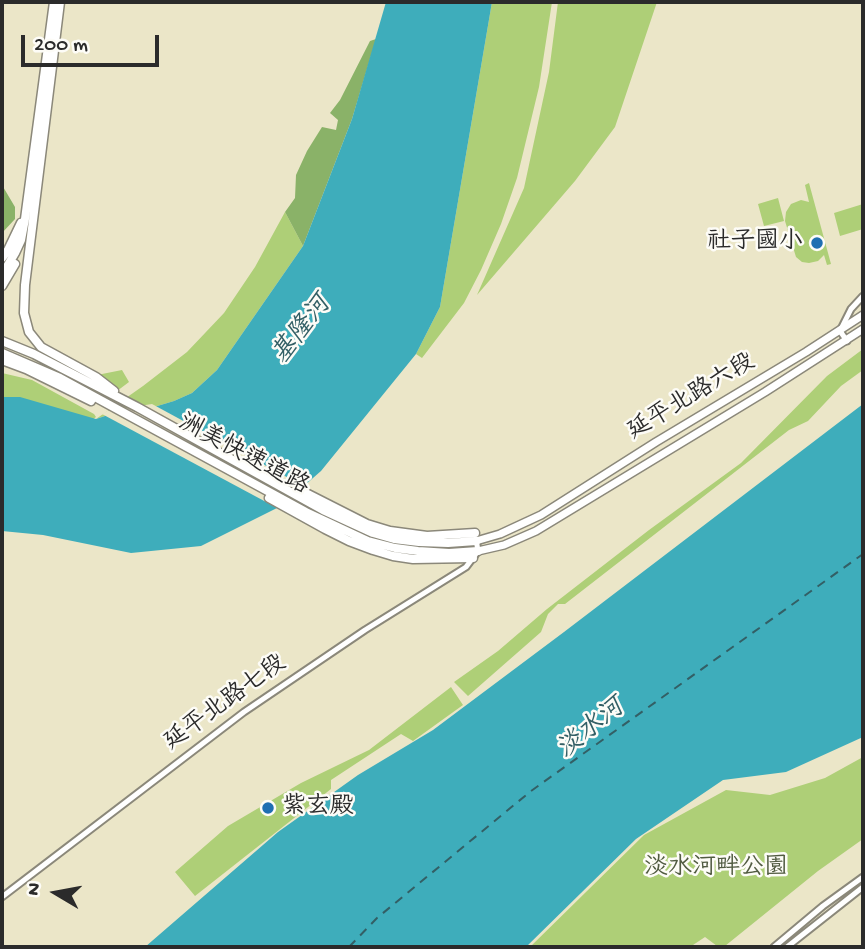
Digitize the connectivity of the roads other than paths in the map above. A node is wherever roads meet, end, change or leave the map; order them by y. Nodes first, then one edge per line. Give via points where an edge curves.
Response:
1 (54, 2) edge
2 (60, 2) edge
3 (30, 208) junction
4 (2, 258) edge
5 (2, 275) edge
6 (2, 286) edge
7 (863, 296) edge
8 (863, 317) edge
9 (863, 329) edge
10 (840, 331) junction
11 (2, 341) edge
12 (847, 341) junction
13 (2, 353) edge
14 (2, 360) edge
15 (137, 407) junction
16 (154, 430) junction
17 (537, 531) joint
18 (475, 537) junction
19 (418, 547) junction
20 (475, 555) junction
21 (863, 877) edge
22 (863, 887) edge
23 (2, 897) edge
24 (803, 935) junction
25 (775, 947) edge
26 (788, 947) edge
27 (797, 947) edge

1 - 3 highway
2 - 3 highway
3 - 4 highway
3 - 5 highway via 21,240
3 - 6 highway via 26,240
3 - 15 highway via 24,303 29,332 41,347 96,377
7 - 10 street, 延平北路六段
8 - 10 main road
8 - 12 main road via 849,331
9 - 12 main road, 延平北路六段
10 - 12 street
10 - 18 main road, 延平北路六段 via 541,515 500,534
11 - 15 highway, 洲美快速道路
12 - 17 main road, 延平北路六段
13 - 16 highway, 洲美快速道路 via 60,378
14 - 16 highway
15 - 19 highway, 洲美快速道路 via 281,486 297,489
16 - 19 highway, 洲美快速道路 via 348,541 393,556
17 - 20 main road, 延平北路七段
18 - 19 highway
18 - 20 street
19 - 20 highway
20 - 23 street, 延平北路七段 via 461,570 244,712
21 - 25 street
22 - 24 street
24 - 26 street
24 - 27 street

